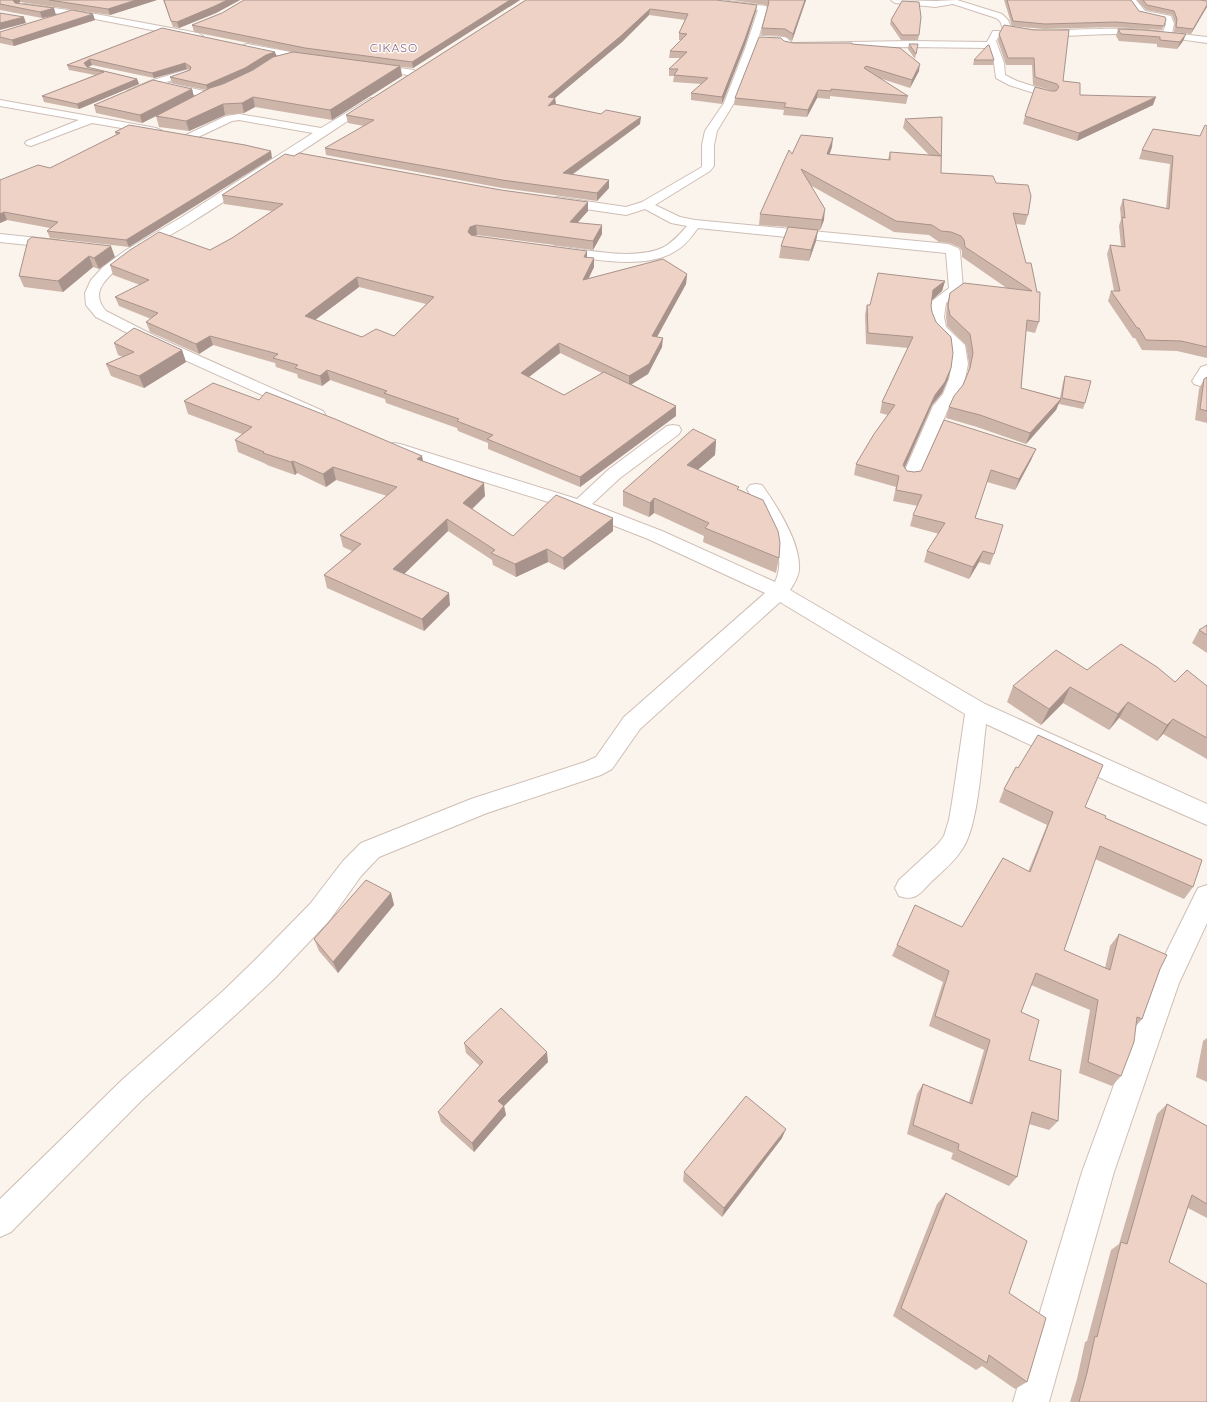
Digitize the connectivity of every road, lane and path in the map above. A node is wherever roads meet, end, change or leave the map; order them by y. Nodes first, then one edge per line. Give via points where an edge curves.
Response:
1 (701, 0) edge
2 (895, 0) edge
3 (1132, 0) edge
4 (950, 1) edge
5 (984, 1) dead end
6 (71, 2) edge
7 (764, 4) edge
8 (20, 6) edge
9 (966, 6) junction
10 (50, 9) junction
11 (74, 13) junction
12 (56, 19) edge
13 (194, 27) edge
14 (1201, 28) dead end
15 (1007, 29) junction
16 (181, 32) junction
17 (1167, 35) junction
18 (208, 38) edge
19 (1192, 38) junction
20 (753, 39) junction
21 (1207, 40) edge
22 (235, 44) edge
23 (992, 45) junction
24 (296, 56) junction
25 (325, 61) edge
26 (278, 62) edge
27 (362, 66) edge
28 (186, 73) edge
29 (138, 79) edge
30 (154, 83) junction
31 (221, 91) edge
32 (208, 95) junction
33 (1050, 95) edge
34 (119, 97) edge
35 (196, 101) edge
36 (1, 103) edge
37 (92, 109) dead end
38 (72, 117) junction
39 (90, 120) junction
40 (161, 120) edge
41 (143, 129) junction
42 (324, 132) junction
43 (190, 137) junction
44 (212, 140) edge
45 (31, 143) dead end
46 (547, 200) edge
47 (646, 205) junction
48 (695, 224) junction
49 (0, 238) edge
50 (70, 246) edge
51 (547, 249) edge
52 (332, 420) edge
53 (673, 430) dead end
54 (383, 443) edge
55 (910, 477) edge
56 (756, 489) dead end
57 (580, 506) junction
58 (779, 592) junction
59 (977, 710) junction
60 (1207, 815) edge
61 (908, 888) dead end
62 (1207, 896) edge
63 (0, 1221) edge
64 (1031, 1402) edge

1 - 7 street
2 - 4 street via 935,4
3 - 17 street via 1142,12 1168,18 1170,24
4 - 9 street
5 - 9 street
6 - 10 street
7 - 20 street
8 - 10 street
9 - 15 street via 999,16 1004,20
10 - 11 street
11 - 12 street
11 - 16 street
13 - 16 street
14 - 19 street
15 - 17 street via 1025,32 1124,31
15 - 23 street via 998,30 991,41
16 - 18 street
17 - 19 street
19 - 21 street
20 - 23 street via 784,40 787,45 792,46
20 - 47 street via 729,103 711,131 708,166
22 - 24 street
23 - 33 street via 1002,78
24 - 25 street
24 - 26 street
27 - 42 street via 420,69
28 - 30 street
29 - 30 street
30 - 32 street
30 - 34 street
31 - 32 street
32 - 35 street
36 - 38 street
37 - 38 street
38 - 39 street
39 - 41 street
39 - 45 street
40 - 41 street
41 - 43 street
42 - 43 street via 239,117 230,118
42 - 52 street via 187,220 124,252 96,283 92,293 93,305 101,314 152,340
43 - 44 street
46 - 47 street via 626,211
47 - 48 street via 676,220
48 - 51 street via 675,246 655,255 599,255
48 - 55 street via 952,249 955,253 956,290 938,301 935,319 937,328 957,345 960,364 950,396 941,406 941,424
49 - 50 street
53 - 57 street via 614,474
54 - 57 street
56 - 58 street via 783,540 788,556 789,569
57 - 58 street via 655,535
58 - 59 street
58 - 63 street via 632,723 604,763 593,769 479,806 370,850 357,860 327,905 263,971 212,1020 133,1089
59 - 60 street
59 - 61 street via 961,820 955,840
62 - 64 street via 1166,981 1098,1172

